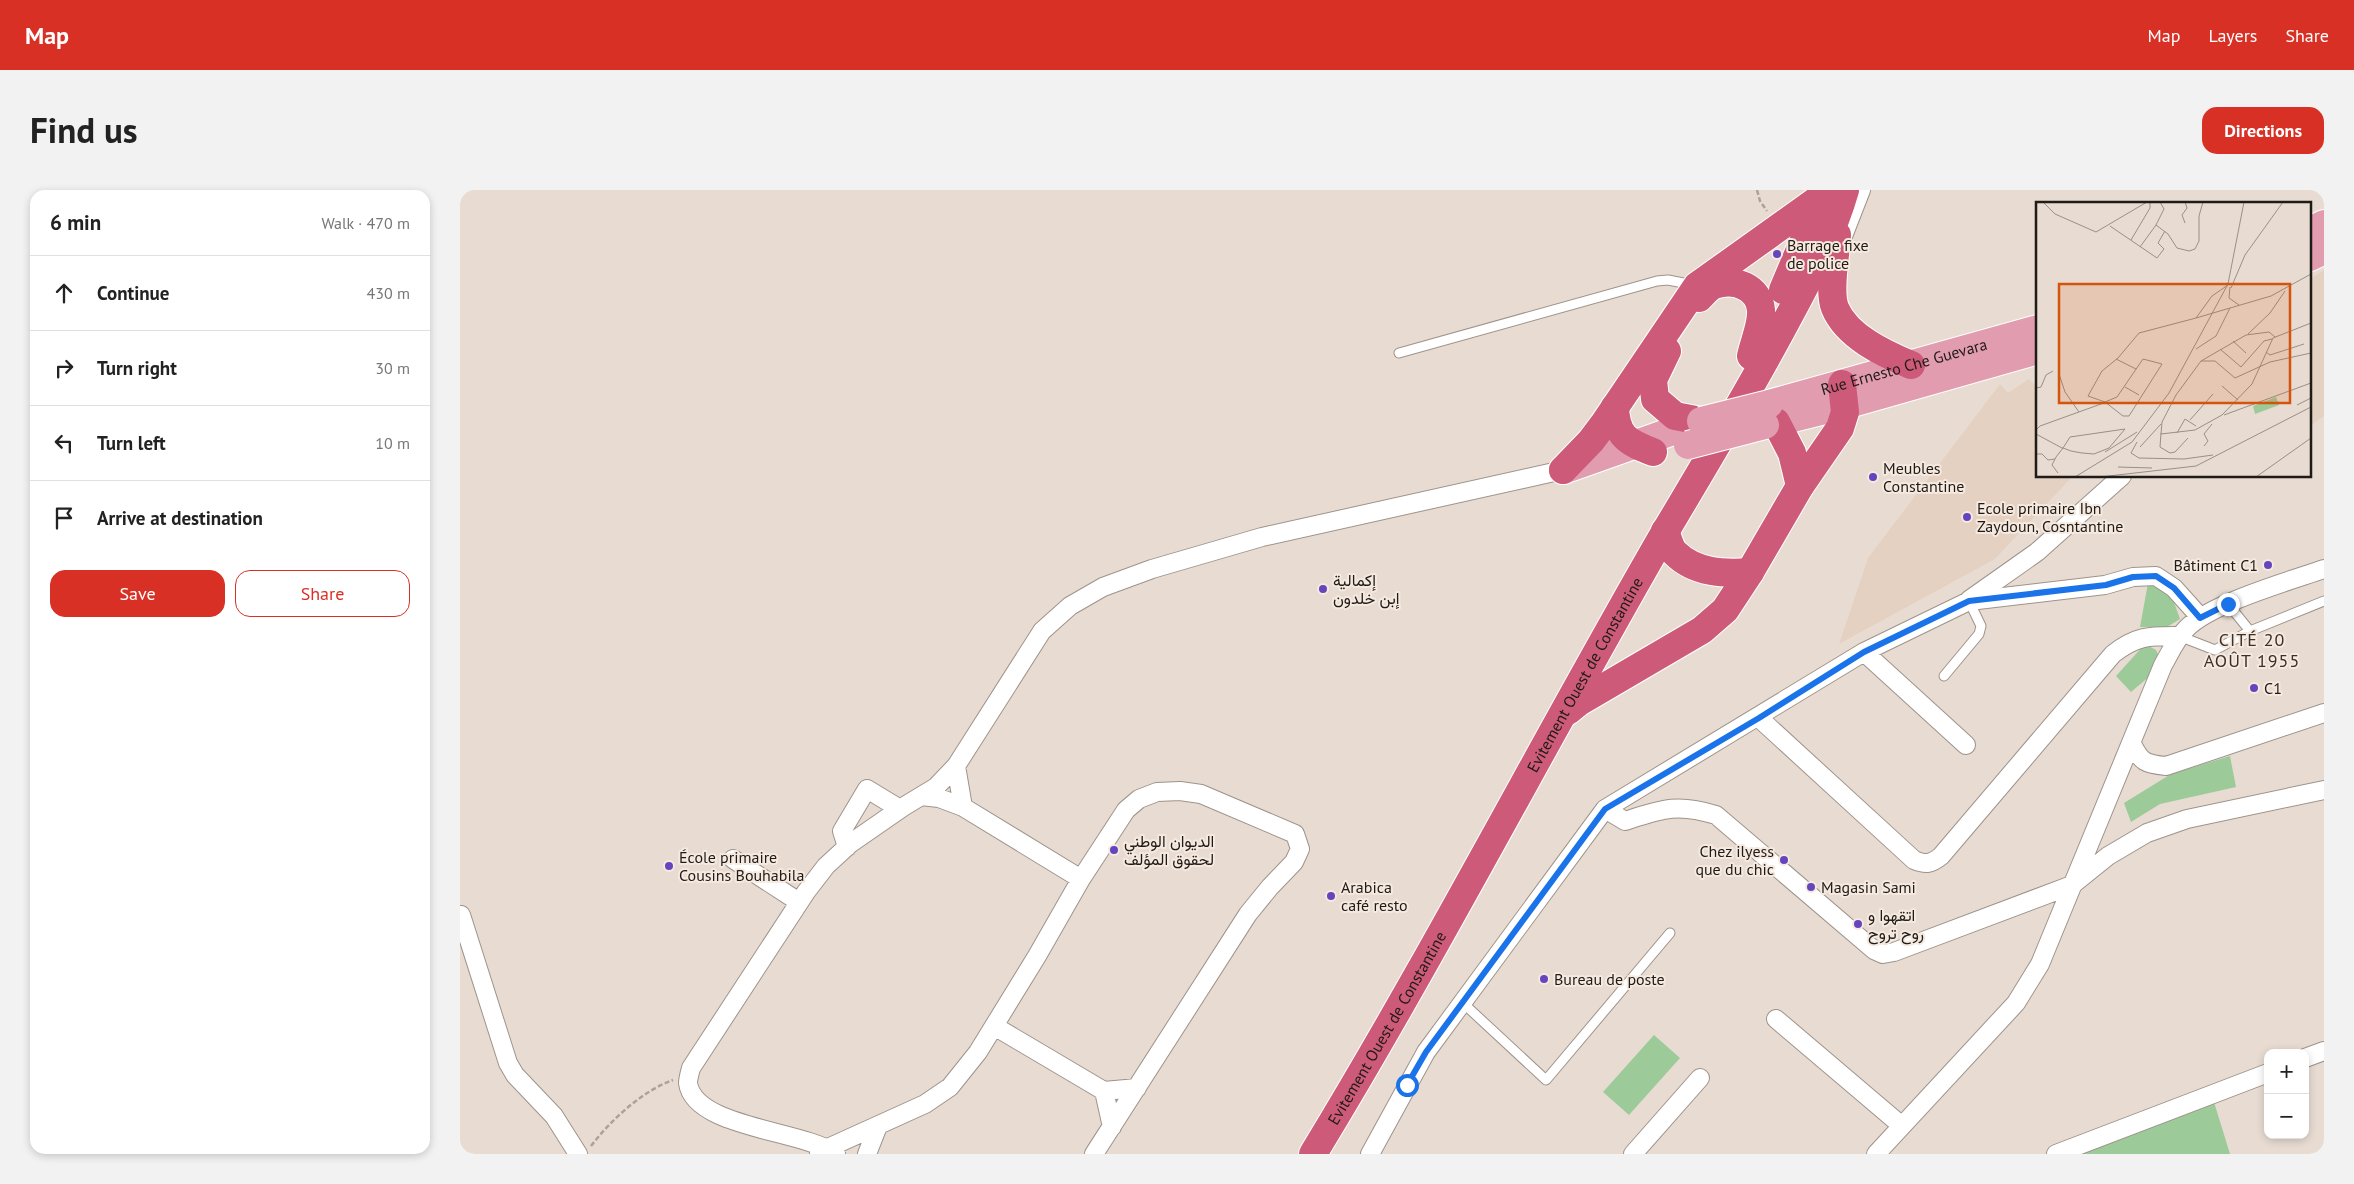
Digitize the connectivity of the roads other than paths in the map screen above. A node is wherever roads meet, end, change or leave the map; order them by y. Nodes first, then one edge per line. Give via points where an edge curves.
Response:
1 (1861, 190) edge
2 (1833, 197) edge
3 (2324, 224) edge
4 (2312, 231) edge
5 (2324, 250) edge
6 (2312, 256) edge
7 (1836, 257) junction
8 (1696, 286) junction
9 (2036, 330) edge
10 (2036, 350) edge
11 (1399, 353) dead end
12 (1751, 356) junction
13 (1911, 365) junction
14 (1844, 394) junction
15 (1615, 406) junction
16 (1770, 417) junction
17 (1701, 421) junction
18 (1643, 448) junction
19 (1563, 470) junction
20 (2120, 478) edge
21 (1800, 486) junction
22 (1666, 532) junction
23 (2324, 569) edge
24 (1750, 572) junction
25 (1969, 601) junction
26 (2324, 602) edge
27 (2228, 604) junction
28 (2200, 618) junction
29 (2250, 631) junction
30 (2179, 636) junction
31 (1864, 652) junction
32 (1944, 676) dead end
33 (2324, 713) edge
34 (1563, 716) junction
35 (1759, 718) junction
36 (2132, 744) junction
37 (1966, 745) dead end
38 (956, 766) junction
39 (2324, 790) edge
40 (921, 796) junction
41 (963, 807) junction
42 (900, 809) junction
43 (1605, 809) junction
44 (847, 847) junction
45 (733, 859) dead end
46 (1081, 879) junction
47 (2072, 885) junction
48 (799, 902) junction
49 (461, 915) edge
50 (1670, 933) dead end
51 (1463, 1003) junction
52 (1776, 1019) dead end
53 (994, 1026) junction
54 (2324, 1051) edge
55 (2309, 1057) edge
56 (2264, 1075) edge
57 (1700, 1078) dead end
58 (1137, 1088) junction
59 (1104, 1091) junction
60 (878, 1126) junction
61 (1902, 1126) junction
62 (1112, 1127) junction
63 (584, 1151) edge
64 (826, 1152) edge
65 (868, 1154) edge
66 (1094, 1154) edge
67 (1298, 1154) edge
68 (1313, 1154) edge
69 (1370, 1154) edge
70 (1633, 1154) edge
71 (1876, 1154) edge
72 (2056, 1154) edge

1 - 7 street
2 - 7 highway
2 - 8 highway
2 - 12 highway, Evitement Ouest de Constantine
2 - 22 highway, Evitement Ouest de Constantine via 1815,268
3 - 4 main road
5 - 6 main road
7 - 13 highway via 1835,308 1868,344
8 - 11 lane via 1657,281
8 - 15 highway
9 - 13 main road, Rue Ernesto Che Guevara
10 - 14 main road
12 - 17 highway via 1761,313 1760,302 1747,286 1713,285 1699,298 1659,363 1653,380 1655,399 1665,408 1675,416
12 - 67 highway, Evitement Ouest de Constantine via 1640,545 1389,1006
13 - 14 main road, Rue Ernesto Che Guevara
14 - 16 main road, Rue Ernesto Che Guevara
14 - 21 highway via 1846,412 1840,428
15 - 18 highway via 1616,422 1622,435
15 - 19 highway via 1591,441
16 - 17 main road, bridge
16 - 18 main road, bridge via 1688,445
16 - 21 highway via 1792,453
17 - 18 main road
18 - 19 main road
19 - 38 street via 1262,537 1103,587 1070,606 1042,631
20 - 25 street via 2038,552
21 - 24 highway
22 - 24 highway via 1674,552 1688,562 1723,574
22 - 34 highway, Evitement Ouest de Constantine
23 - 27 street
24 - 34 highway via 1726,610 1702,630 1579,702
25 - 28 street via 2156,576 2174,588
25 - 31 street
25 - 32 lane via 1981,626 1979,634
26 - 29 lane
27 - 28 street
27 - 29 lane
28 - 30 street
29 - 30 lane via 2211,651
30 - 35 street via 2144,636 2126,643 2113,654 1932,863 1914,860
30 - 36 street via 2163,665
31 - 35 street
31 - 37 street
33 - 36 street via 2166,766 2148,764 2138,756
34 - 68 highway, Evitement Ouest de Constantine via 1418,978
35 - 43 street
36 - 47 street
38 - 40 street via 936,788
38 - 41 street
39 - 47 street via 2166,825 2108,856
40 - 41 street via 939,798
40 - 42 street
41 - 46 street
42 - 44 street
42 - 44 street via 867,789 842,831
43 - 47 street via 1625,822 1676,807 1716,815 1882,954
43 - 51 street
44 - 48 street via 826,866
45 - 48 street
46 - 53 street
46 - 58 street via 1126,810 1139,799 1157,792 1201,794 1295,834 1300,849 1294,862 1248,914
47 - 61 street via 2040,964 2016,1003
48 - 64 street via 691,1068 688,1083 694,1097 705,1108 722,1117 811,1141
49 - 63 street via 508,1063 515,1075
50 - 51 lane via 1546,1080
51 - 69 street via 1426,1052
52 - 61 street
53 - 59 street
53 - 60 street via 950,1087 925,1104
54 - 55 street
56 - 72 street
57 - 70 street
58 - 59 street
58 - 62 street
59 - 62 street
60 - 64 street
60 - 65 street
61 - 71 street
62 - 66 street

